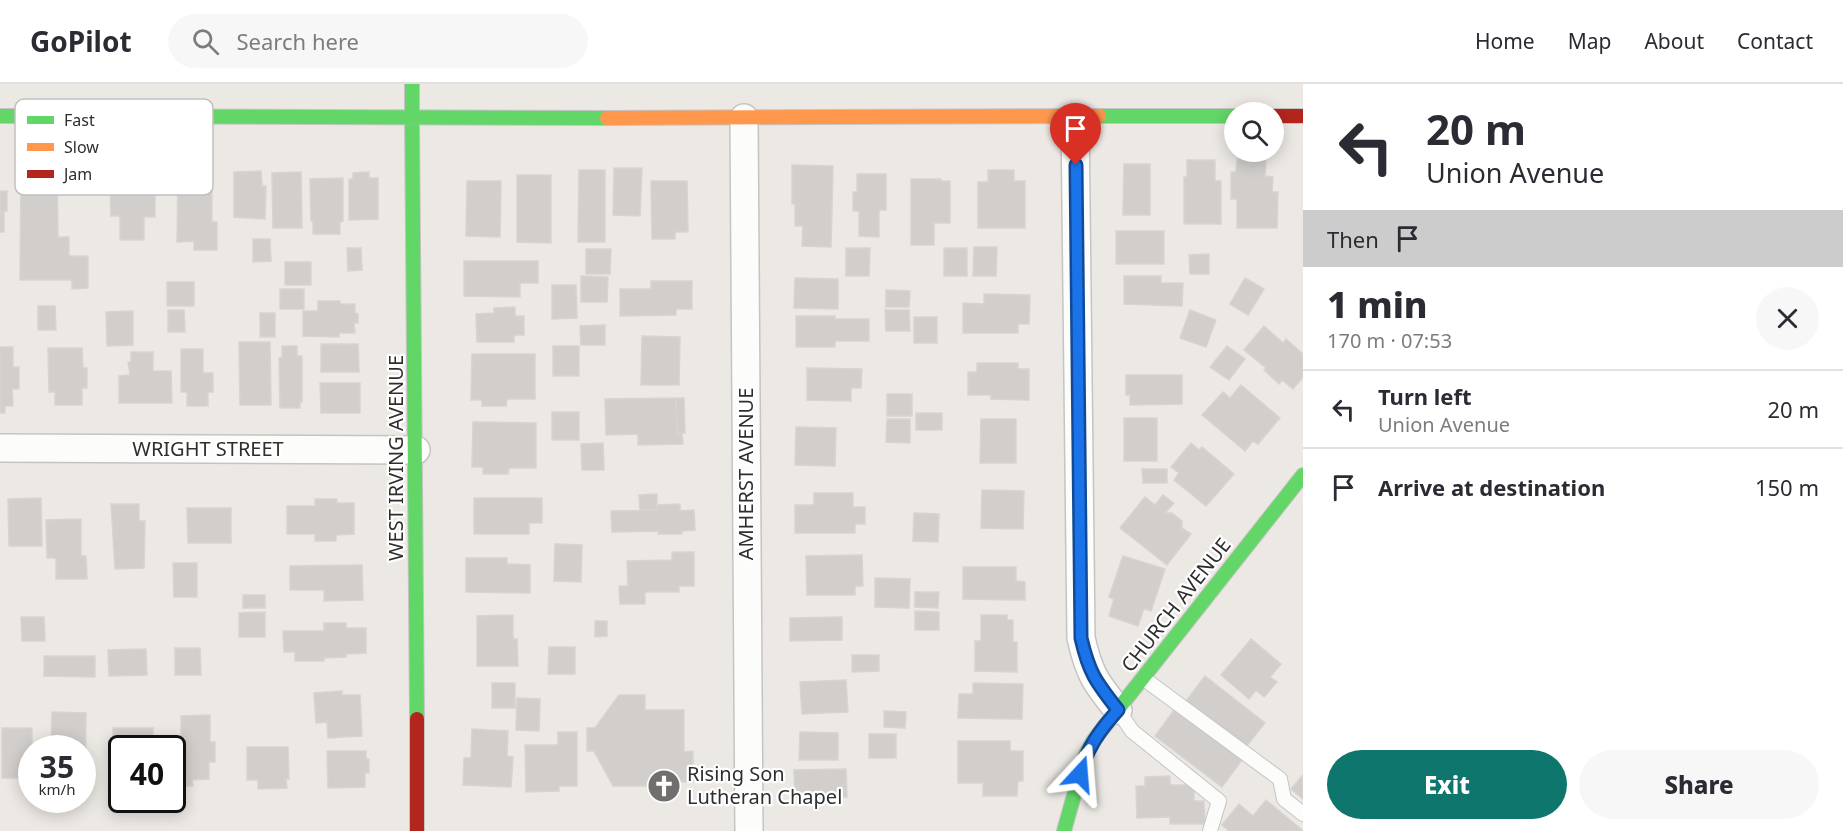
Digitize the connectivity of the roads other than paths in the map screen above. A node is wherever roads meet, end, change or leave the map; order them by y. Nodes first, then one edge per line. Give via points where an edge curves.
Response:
1 (412, 84) edge
2 (0, 116) edge
3 (15, 116) edge
4 (1224, 116) edge
5 (1284, 116) edge
6 (1303, 116) edge
7 (213, 118) edge
8 (744, 118) junction
9 (1075, 118) junction
10 (412, 119) junction
11 (0, 448) edge
12 (416, 450) junction
13 (1303, 475) edge
14 (1143, 678) junction
15 (1118, 710) junction
16 (1303, 814) edge
17 (417, 831) edge
18 (749, 831) edge
19 (1064, 831) edge
20 (1210, 831) edge

1 - 10 main road, WEST IRVING AVENUE
2 - 3 main road
4 - 9 main road
5 - 6 main road
7 - 10 main road
8 - 9 main road
8 - 10 main road
8 - 18 street, AMHERST AVENUE
9 - 15 street via 1081,638 1096,683
10 - 12 main road, WEST IRVING AVENUE
11 - 12 street, WRIGHT STREET
12 - 17 main road, WEST IRVING AVENUE
13 - 14 main road, CHURCH AVENUE
14 - 15 main road, CHURCH AVENUE
14 - 16 lane via 1280,779 1284,799
15 - 19 main road, CHURCH AVENUE via 1085,756
15 - 20 lane via 1132,731 1219,801

